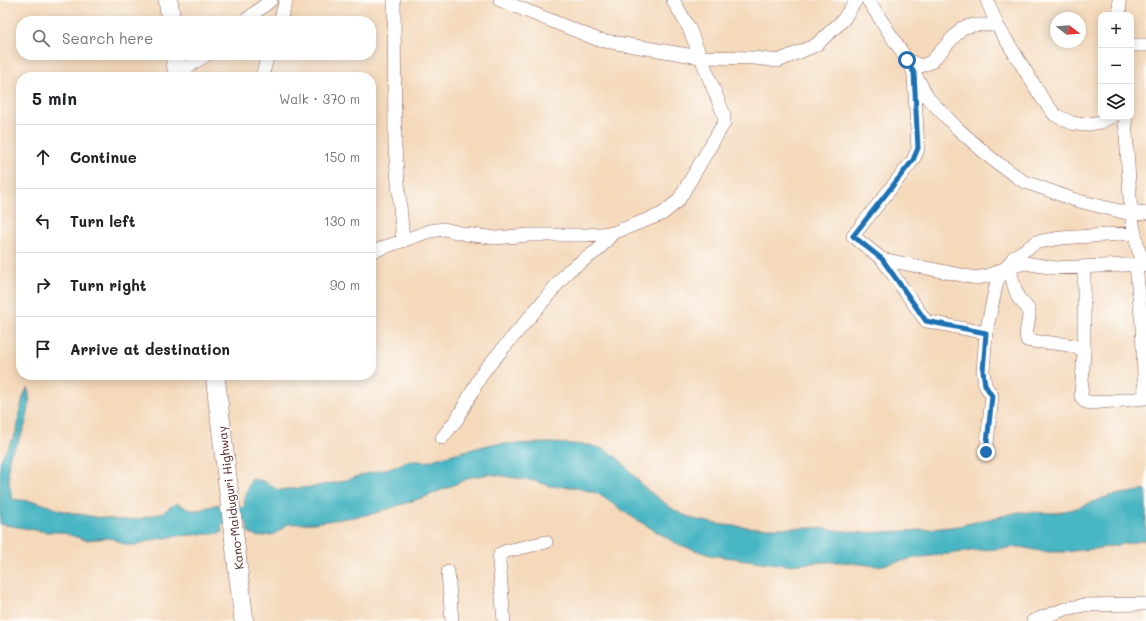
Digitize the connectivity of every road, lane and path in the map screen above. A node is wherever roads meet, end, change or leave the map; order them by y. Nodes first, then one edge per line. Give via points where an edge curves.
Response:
1 (168, 0) edge
2 (271, 0) edge
3 (286, 0) edge
4 (394, 0) edge
5 (500, 0) edge
6 (673, 0) edge
7 (856, 0) edge
8 (868, 0) edge
9 (987, 0) edge
10 (1119, 0) edge
11 (1120, 12) edge
12 (170, 16) edge
13 (251, 16) edge
14 (281, 16) edge
15 (997, 25) junction
16 (1134, 45) edge
17 (1146, 45) edge
18 (700, 57) junction
19 (176, 60) edge
20 (199, 60) edge
21 (267, 60) edge
22 (907, 60) junction
23 (177, 72) edge
24 (183, 72) edge
25 (263, 72) edge
26 (914, 73) junction
27 (1105, 120) edge
28 (1126, 120) edge
29 (1146, 213) edge
30 (1131, 214) junction
31 (613, 233) junction
32 (1135, 233) junction
33 (403, 241) junction
34 (376, 250) edge
35 (882, 259) junction
36 (1143, 265) edge
37 (1008, 267) junction
38 (1084, 267) junction
39 (986, 333) junction
40 (1084, 353) junction
41 (216, 380) edge
42 (1146, 398) edge
43 (442, 438) dead end
44 (986, 452) dead end
45 (546, 542) dead end
46 (448, 572) dead end
47 (1146, 604) edge
48 (244, 621) edge
49 (452, 621) edge
50 (504, 621) edge
51 (1033, 621) edge

1 - 12 highway
2 - 13 street
3 - 14 street
4 - 33 street via 395,147
5 - 18 street via 599,40
6 - 18 street via 689,28
7 - 18 street via 843,20 816,45 778,61
8 - 22 street
9 - 15 street
10 - 11 street
15 - 22 street via 962,28 931,62 921,66
15 - 27 street via 1042,98 1055,114 1072,123 1084,125
16 - 17 street
18 - 31 street via 724,114 724,123 678,202 662,214
19 - 23 highway
20 - 24 street
21 - 25 street
22 - 26 street
26 - 30 street via 928,98 958,129 992,159 1023,181 1075,200
26 - 35 street via 918,148 913,160 853,236
28 - 30 street
29 - 30 street
30 - 32 street
31 - 33 street via 496,238 444,229 430,231
31 - 43 street via 598,250 568,271 483,372 457,419
32 - 36 street
32 - 37 street via 1037,242 1014,257
33 - 34 street
35 - 37 street via 976,278
35 - 39 street via 926,321
36 - 38 street
36 - 42 street via 1142,326
37 - 38 street via 1025,263 1055,268
37 - 39 street via 997,281
37 - 40 street via 1018,298 1029,311 1026,334 1028,340 1072,345 1082,349
38 - 40 street
39 - 44 street via 983,371 985,385 992,396
40 - 42 street via 1081,396 1084,401
41 - 48 highway, Kano-Maiduguri Highway
45 - 50 street via 500,554
46 - 49 street
47 - 51 street via 1084,605

